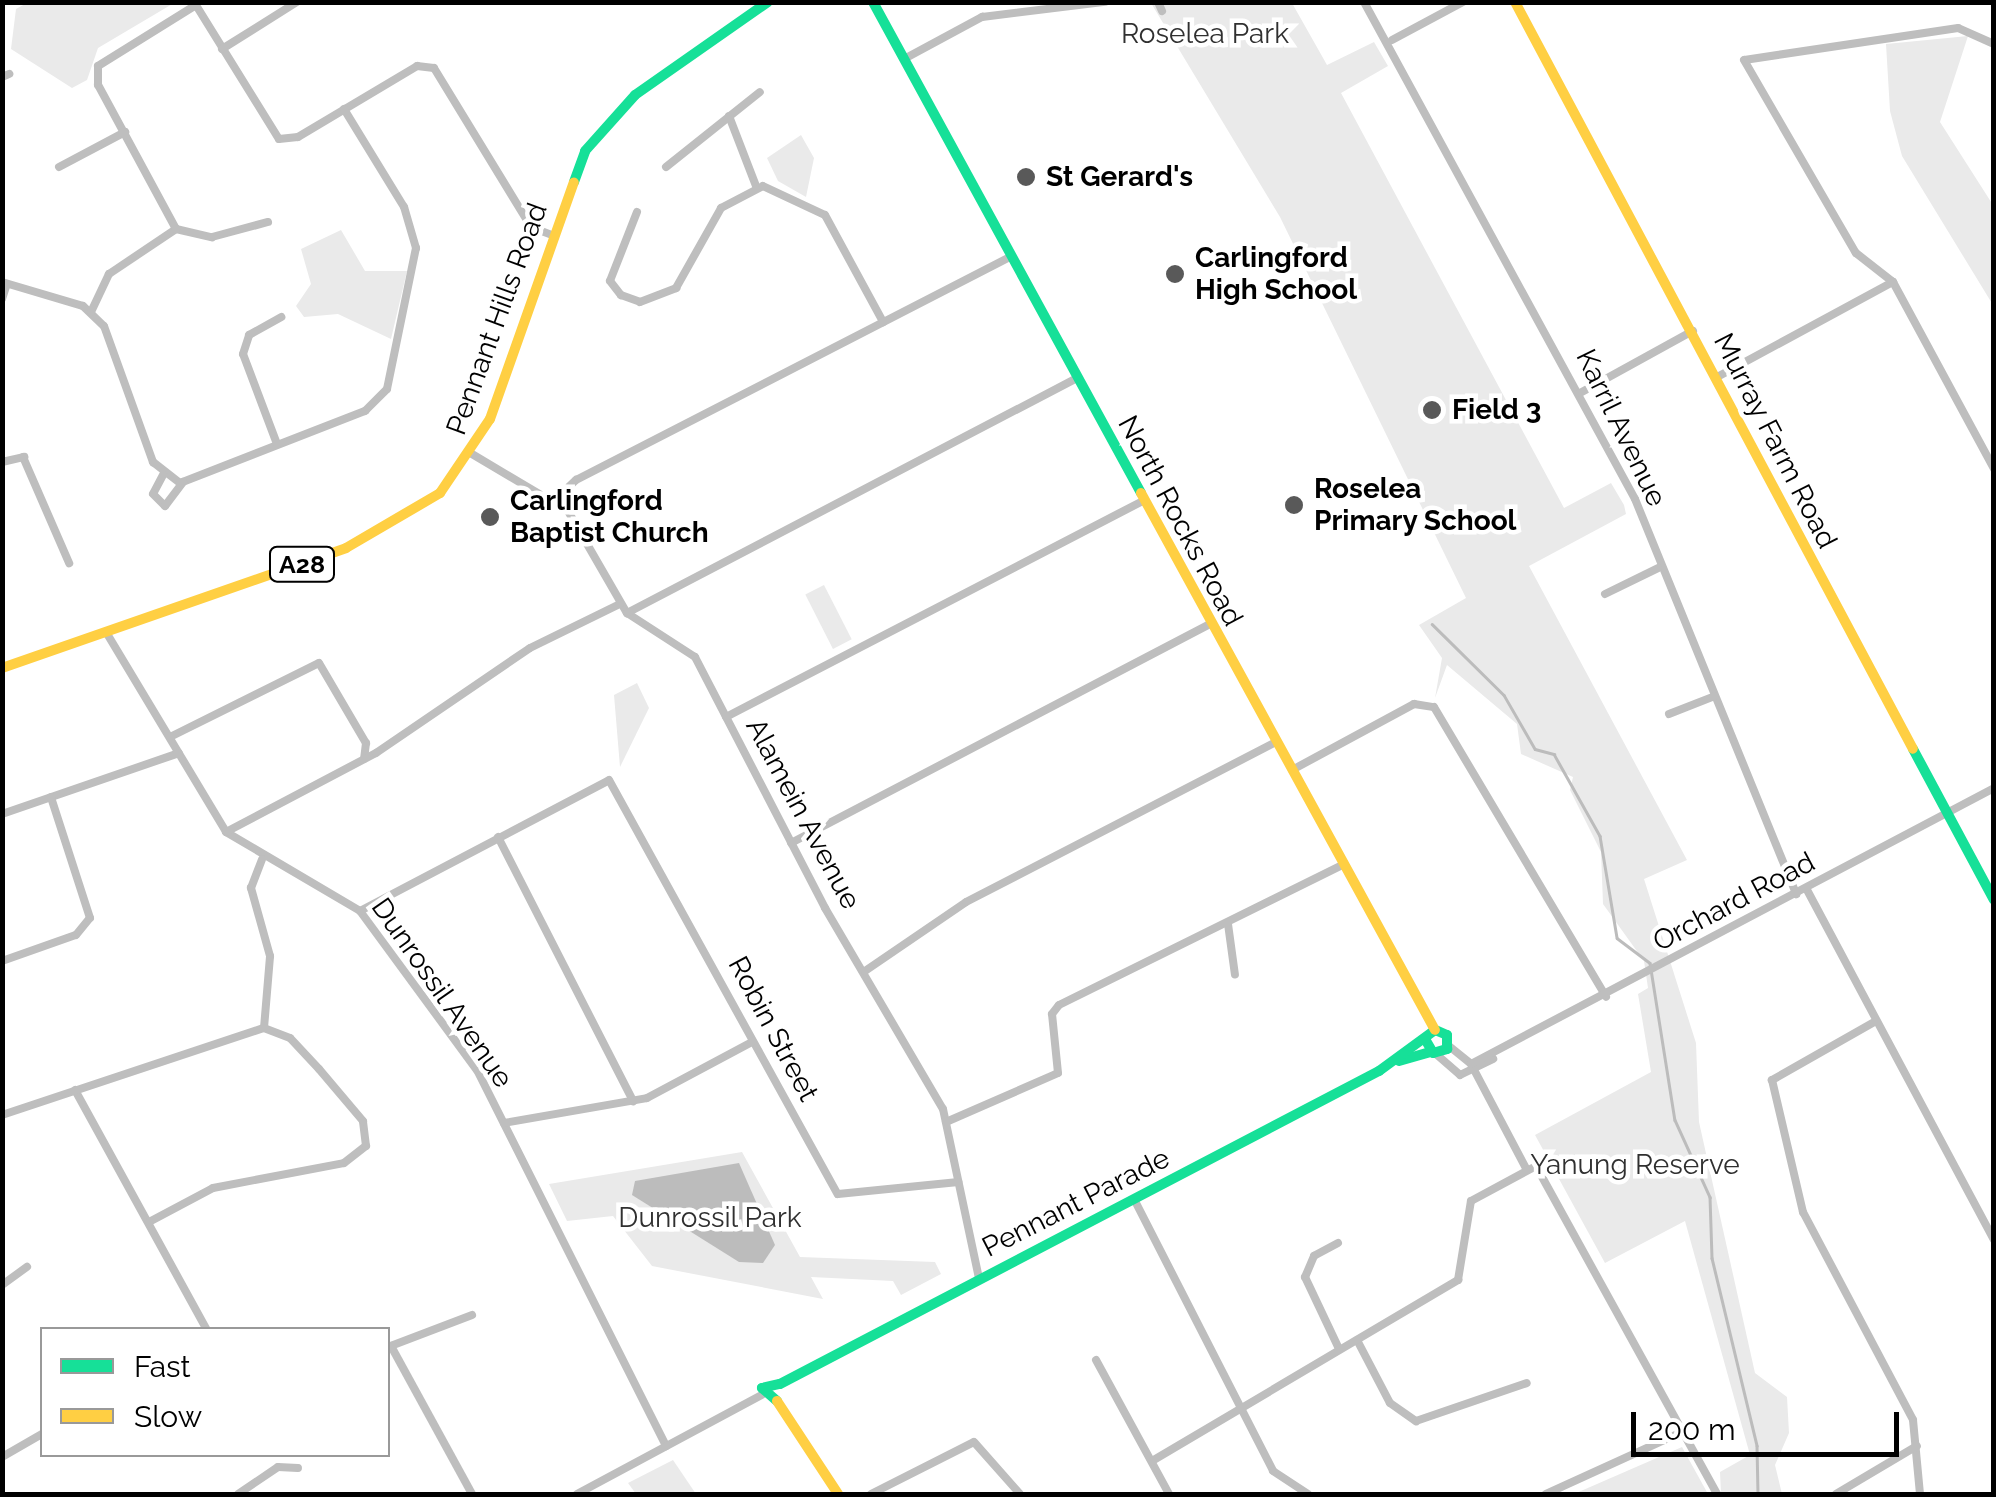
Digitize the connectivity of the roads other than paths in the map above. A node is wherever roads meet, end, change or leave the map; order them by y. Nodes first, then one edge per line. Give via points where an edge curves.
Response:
1 (297, 2) edge
2 (750, 2) edge
3 (768, 2) edge
4 (876, 2) edge
5 (1105, 2) edge
6 (1364, 2) edge
7 (1463, 2) edge
8 (1515, 2) edge
9 (195, 4) edge
10 (712, 38) junction
11 (1392, 40) junction
12 (1994, 44) edge
13 (222, 49) junction
14 (904, 59) junction
15 (760, 92) dead end
16 (344, 109) junction
17 (729, 116) junction
18 (125, 132) junction
19 (60, 167) dead end
20 (666, 167) dead end
21 (756, 186) junction
22 (637, 212) dead end
23 (268, 222) dead end
24 (176, 229) junction
25 (552, 235) junction
26 (1012, 256) junction
27 (1893, 282) junction
28 (5, 283) edge
29 (2, 299) edge
30 (91, 312) junction
31 (281, 317) dead end
32 (883, 322) junction
33 (1693, 331) junction
34 (1719, 376) junction
35 (1077, 378) junction
36 (1580, 393) junction
37 (277, 444) junction
38 (472, 454) junction
39 (2, 462) edge
40 (1994, 469) edge
41 (163, 475) junction
42 (183, 482) junction
43 (1143, 501) junction
44 (553, 502) junction
45 (69, 562) dead end
46 (1658, 568) junction
47 (1606, 594) dead end
48 (620, 604) junction
49 (627, 613) junction
50 (1210, 624) junction
51 (106, 632) junction
52 (2, 668) edge
53 (1715, 696) junction
54 (1669, 714) dead end
55 (726, 716) junction
56 (170, 737) junction
57 (1276, 742) junction
58 (179, 754) junction
59 (364, 758) junction
60 (1292, 770) junction
61 (1994, 788) edge
62 (52, 797) junction
63 (1947, 813) junction
64 (2, 814) edge
65 (226, 832) junction
66 (498, 837) junction
67 (791, 844) junction
68 (262, 859) junction
69 (1344, 864) junction
70 (1806, 888) junction
71 (1796, 894) junction
72 (1994, 900) edge
73 (360, 910) junction
74 (1228, 924) junction
75 (2, 961) edge
76 (865, 971) junction
77 (1235, 975) dead end
78 (1606, 997) junction
79 (1876, 1021) junction
80 (264, 1028) junction
81 (1435, 1030) junction
82 (1425, 1040) junction
83 (752, 1042) junction
84 (1449, 1046) junction
85 (1433, 1053) junction
86 (1393, 1062) junction
87 (1474, 1068) junction
88 (74, 1090) junction
89 (632, 1101) junction
90 (2, 1115) edge
91 (946, 1122) junction
92 (504, 1123) junction
93 (1527, 1170) junction
94 (958, 1182) junction
95 (1134, 1198) junction
96 (149, 1222) junction
97 (1994, 1240) edge
98 (1338, 1243) dead end
99 (28, 1267) dead end
100 (979, 1279) junction
101 (2, 1285) edge
102 (472, 1315) dead end
103 (205, 1327) edge
104 (1357, 1340) junction
105 (390, 1347) edge
106 (390, 1349) edge
107 (1339, 1349) junction
108 (1096, 1360) dead end
109 (1527, 1383) dead end
110 (780, 1384) junction
111 (762, 1395) junction
112 (777, 1401) junction
113 (1243, 1408) junction
114 (1682, 1432) junction
115 (40, 1435) edge
116 (666, 1446) junction
117 (1917, 1446) junction
118 (2, 1457) edge
119 (275, 1457) edge
120 (1152, 1460) junction
121 (278, 1467) junction
122 (298, 1468) dead end
123 (238, 1494) edge
124 (472, 1494) edge
125 (576, 1494) edge
126 (838, 1494) edge
127 (870, 1494) edge
128 (1020, 1494) edge
129 (1169, 1494) edge
130 (1308, 1494) edge
131 (1546, 1494) edge
132 (1717, 1494) edge
133 (1836, 1494) edge
134 (1920, 1494) edge

1 - 13 street
2 - 10 main road, Pennant Hills Road / A28
3 - 10 main road, Pennant Hills Road / A28
4 - 14 main road, North Rocks Road
5 - 14 street via 982,17
6 - 11 street, Karril Avenue
7 - 11 street
8 - 33 main road, Murray Farm Road
9 - 13 street
9 - 18 street via 100,61 98,85
10 - 25 main road, Pennant Hills Road / A28 via 598,134
11 - 36 street, Karril Avenue
12 - 27 street via 1958,28 1744,60 1856,252
13 - 16 street via 276,137 294,139
14 - 26 main road, North Rocks Road
15 - 17 street
16 - 25 street via 417,66 434,68 531,226
16 - 37 street via 404,207 416,260 380,400
17 - 20 street
17 - 21 street
18 - 19 street
18 - 24 street
21 - 22 street via 721,208 681,283 640,302 610,284
21 - 32 street via 824,215
23 - 24 street via 212,237
24 - 30 street via 109,274
25 - 38 main road, Pennant Hills Road / A28
26 - 32 street
26 - 35 main road, North Rocks Road
27 - 34 street
27 - 40 street
28 - 29 street
28 - 30 street
30 - 41 street
31 - 37 street via 249,335 243,354
32 - 44 street via 576,480
33 - 34 main road, Murray Farm Road
33 - 36 street
34 - 63 main road, Murray Farm Road
35 - 43 main road, North Rocks Road
35 - 49 street
36 - 46 street, Karril Avenue via 1635,499
37 - 42 street
38 - 44 street, Alamein Avenue
38 - 51 main road, Pennant Hills Road / A28 via 393,527
39 - 45 street via 25,456
41 - 42 street
41 - 42 street via 154,494 165,506
43 - 50 main road, North Rocks Road
43 - 55 street
44 - 48 street, Alamein Avenue via 573,518
46 - 47 street
46 - 53 street, Karril Avenue
48 - 49 street, Alamein Avenue
48 - 59 street via 530,648
49 - 55 street, Alamein Avenue via 690,650
50 - 57 main road, North Rocks Road
50 - 67 street
51 - 52 main road, Pennant Hills Road / A28
51 - 56 street, Dunrossil Avenue
53 - 54 street
53 - 71 street, Karril Avenue
55 - 67 street, Alamein Avenue
56 - 58 street, Dunrossil Avenue
56 - 59 street via 319,663 366,744
57 - 60 main road, North Rocks Road
57 - 76 street via 966,902
58 - 62 street
58 - 65 street, Dunrossil Avenue
59 - 65 street
60 - 69 main road, North Rocks Road
60 - 78 street via 1414,704 1434,707
61 - 63 street, Orchard Road
62 - 64 street
62 - 75 street via 90,918 76,935
63 - 70 street, Orchard Road
63 - 72 main road, Murray Farm Road
65 - 68 street, Dunrossil Avenue
66 - 73 street
66 - 83 street, Robin Street via 609,780
66 - 89 street
67 - 76 street, Alamein Avenue
68 - 73 street, Dunrossil Avenue
68 - 80 street via 251,888 270,956
69 - 74 street
69 - 81 main road, North Rocks Road
70 - 71 street, Orchard Road
70 - 79 street
71 - 78 street, Orchard Road
73 - 92 street, Dunrossil Avenue via 477,1070
74 - 77 street
74 - 91 street via 1056,1006 1058,1072
76 - 91 street, Alamein Avenue
78 - 87 street, Orchard Road
79 - 97 street
79 - 117 street via 1772,1080 1802,1212 1914,1420
80 - 88 street
80 - 96 street via 290,1038 357,1114 364,1150 344,1163 214,1188
81 - 82 main road, Pennant Parade
81 - 84 main road, North Rocks Road
82 - 85 main road
82 - 86 main road, Pennant Parade
83 - 89 street
83 - 94 street, Robin Street via 838,1194
84 - 85 main road, Pennant Parade
84 - 87 street
85 - 86 main road, Pennant Parade
85 - 87 street via 1460,1076
86 - 95 main road, Pennant Parade
87 - 93 street
88 - 90 street
88 - 96 street
89 - 92 street
91 - 94 street, Alamein Avenue
92 - 116 street, Dunrossil Avenue
93 - 104 street via 1471,1201 1461,1277
93 - 114 street via 1541,1168
94 - 100 street, Alamein Avenue
95 - 100 main road, Pennant Parade
95 - 113 street
96 - 103 street
98 - 107 street via 1314,1256 1305,1277
99 - 101 street
100 - 110 main road, Pennant Parade
102 - 105 street
104 - 107 street
104 - 109 street via 1390,1403 1416,1421
106 - 124 street
107 - 113 street
108 - 120 street
110 - 111 main road, Pennant Parade via 765,1383
110 - 112 main road
111 - 112 main road
111 - 116 street
112 - 126 main road
113 - 120 street
113 - 130 street via 1273,1470
114 - 131 street
114 - 132 street
115 - 118 street
116 - 125 street
117 - 133 street
117 - 134 street
119 - 121 street
120 - 129 street
121 - 122 street
121 - 123 street
127 - 128 street via 974,1442

